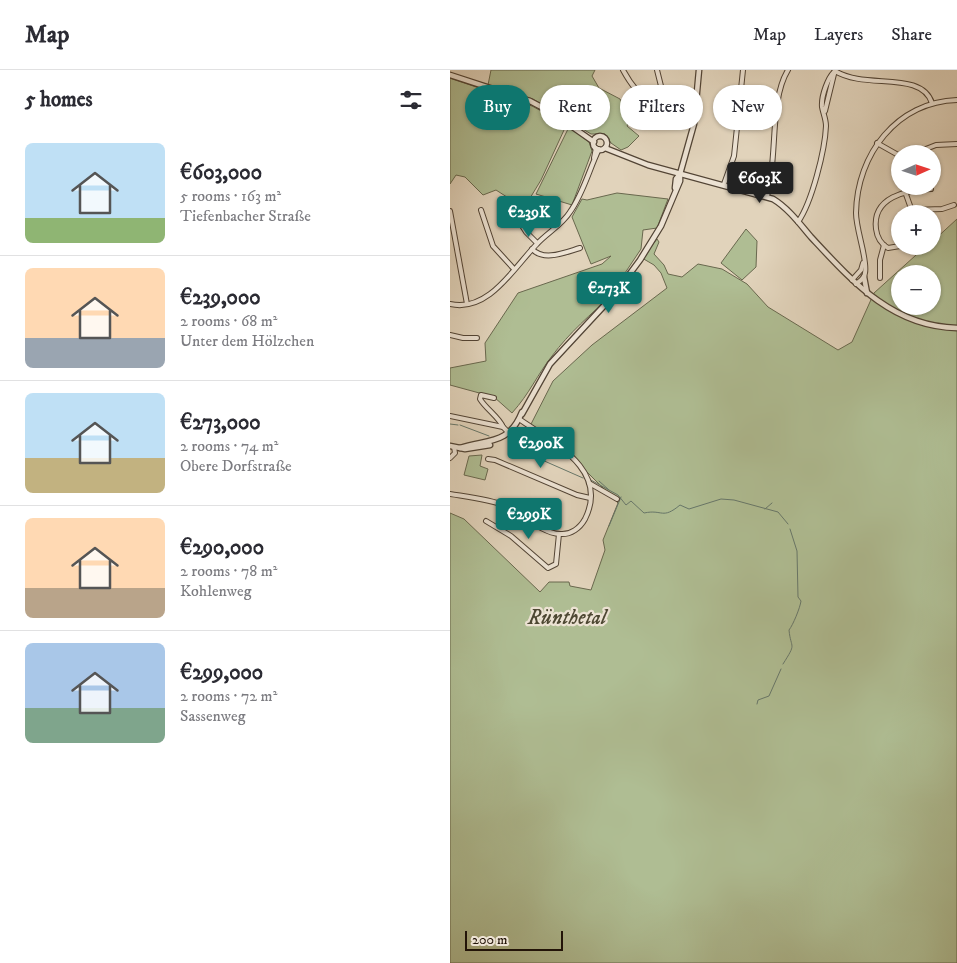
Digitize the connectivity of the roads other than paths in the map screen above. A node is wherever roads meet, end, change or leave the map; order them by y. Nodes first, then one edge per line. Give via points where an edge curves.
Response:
1 (623, 70) edge
2 (657, 70) edge
3 (699, 70) edge
4 (743, 70) edge
5 (788, 70) edge
6 (835, 70) edge
7 (450, 75) edge
8 (890, 76) dead end
9 (924, 84) dead end
10 (631, 85) edge
11 (661, 85) edge
12 (698, 85) edge
13 (957, 100) edge
14 (932, 103) junction
15 (692, 130) edge
16 (594, 140) junction
17 (877, 143) junction
18 (957, 144) edge
19 (936, 145) edge
20 (606, 146) junction
21 (598, 149) junction
22 (891, 151) edge
23 (680, 174) junction
24 (724, 184) junction
25 (895, 195) edge
26 (767, 196) junction
27 (954, 205) dead end
28 (941, 209) edge
29 (450, 210) edge
30 (481, 210) dead end
31 (519, 221) dead end
32 (798, 222) junction
33 (537, 243) junction
34 (884, 245) junction
35 (580, 248) dead end
36 (891, 248) edge
37 (532, 249) junction
38 (864, 261) junction
39 (514, 269) junction
40 (864, 277) junction
41 (880, 278) dead end
42 (852, 280) junction
43 (856, 284) junction
44 (867, 294) junction
45 (450, 304) edge
46 (467, 304) junction
47 (957, 328) edge
48 (450, 334) edge
49 (477, 338) dead end
50 (494, 398) dead end
51 (450, 416) edge
52 (520, 417) junction
53 (503, 427) junction
54 (508, 432) junction
55 (453, 447) edge
56 (450, 458) edge
57 (488, 459) dead end
58 (589, 483) junction
59 (450, 494) edge
60 (590, 498) junction
61 (617, 499) dead end
62 (486, 521) dead end
63 (559, 534) junction

1 - 10 street
2 - 11 street
3 - 12 street
4 - 24 street via 734,156
5 - 26 street via 778,101 773,173
6 - 8 street via 854,76
6 - 32 street via 824,113 826,125 819,166
7 - 16 street via 530,101
9 - 14 street
13 - 14 street
14 - 17 street via 891,126
15 - 23 street
16 - 20 street via 603,137
16 - 21 street
17 - 22 street
17 - 38 street via 857,197 856,223
18 - 19 street
20 - 21 street
20 - 23 street via 648,166
21 - 33 street via 569,214
23 - 24 street
23 - 52 street via 661,226 630,274 557,356
24 - 26 street
25 - 34 street via 879,209 876,228
26 - 32 street via 779,202
27 - 28 street
29 - 46 street
30 - 39 street via 492,246
31 - 33 street
32 - 42 street
33 - 37 street
34 - 36 street
34 - 41 street
35 - 37 street via 546,256
37 - 39 street
38 - 40 street
38 - 42 street
39 - 46 street via 489,296
40 - 43 street
40 - 44 street
42 - 43 street
43 - 44 street
44 - 47 street via 904,317
45 - 46 street
48 - 49 street
50 - 53 street via 485,394 480,399
51 - 53 street
52 - 54 street
52 - 58 street via 573,456
53 - 54 street
54 - 55 street via 489,446 477,449
55 - 56 street via 455,453
57 - 60 street
58 - 60 street
58 - 61 street
59 - 63 street via 497,503
60 - 63 street via 581,526
62 - 63 street via 511,536 548,568 556,564

